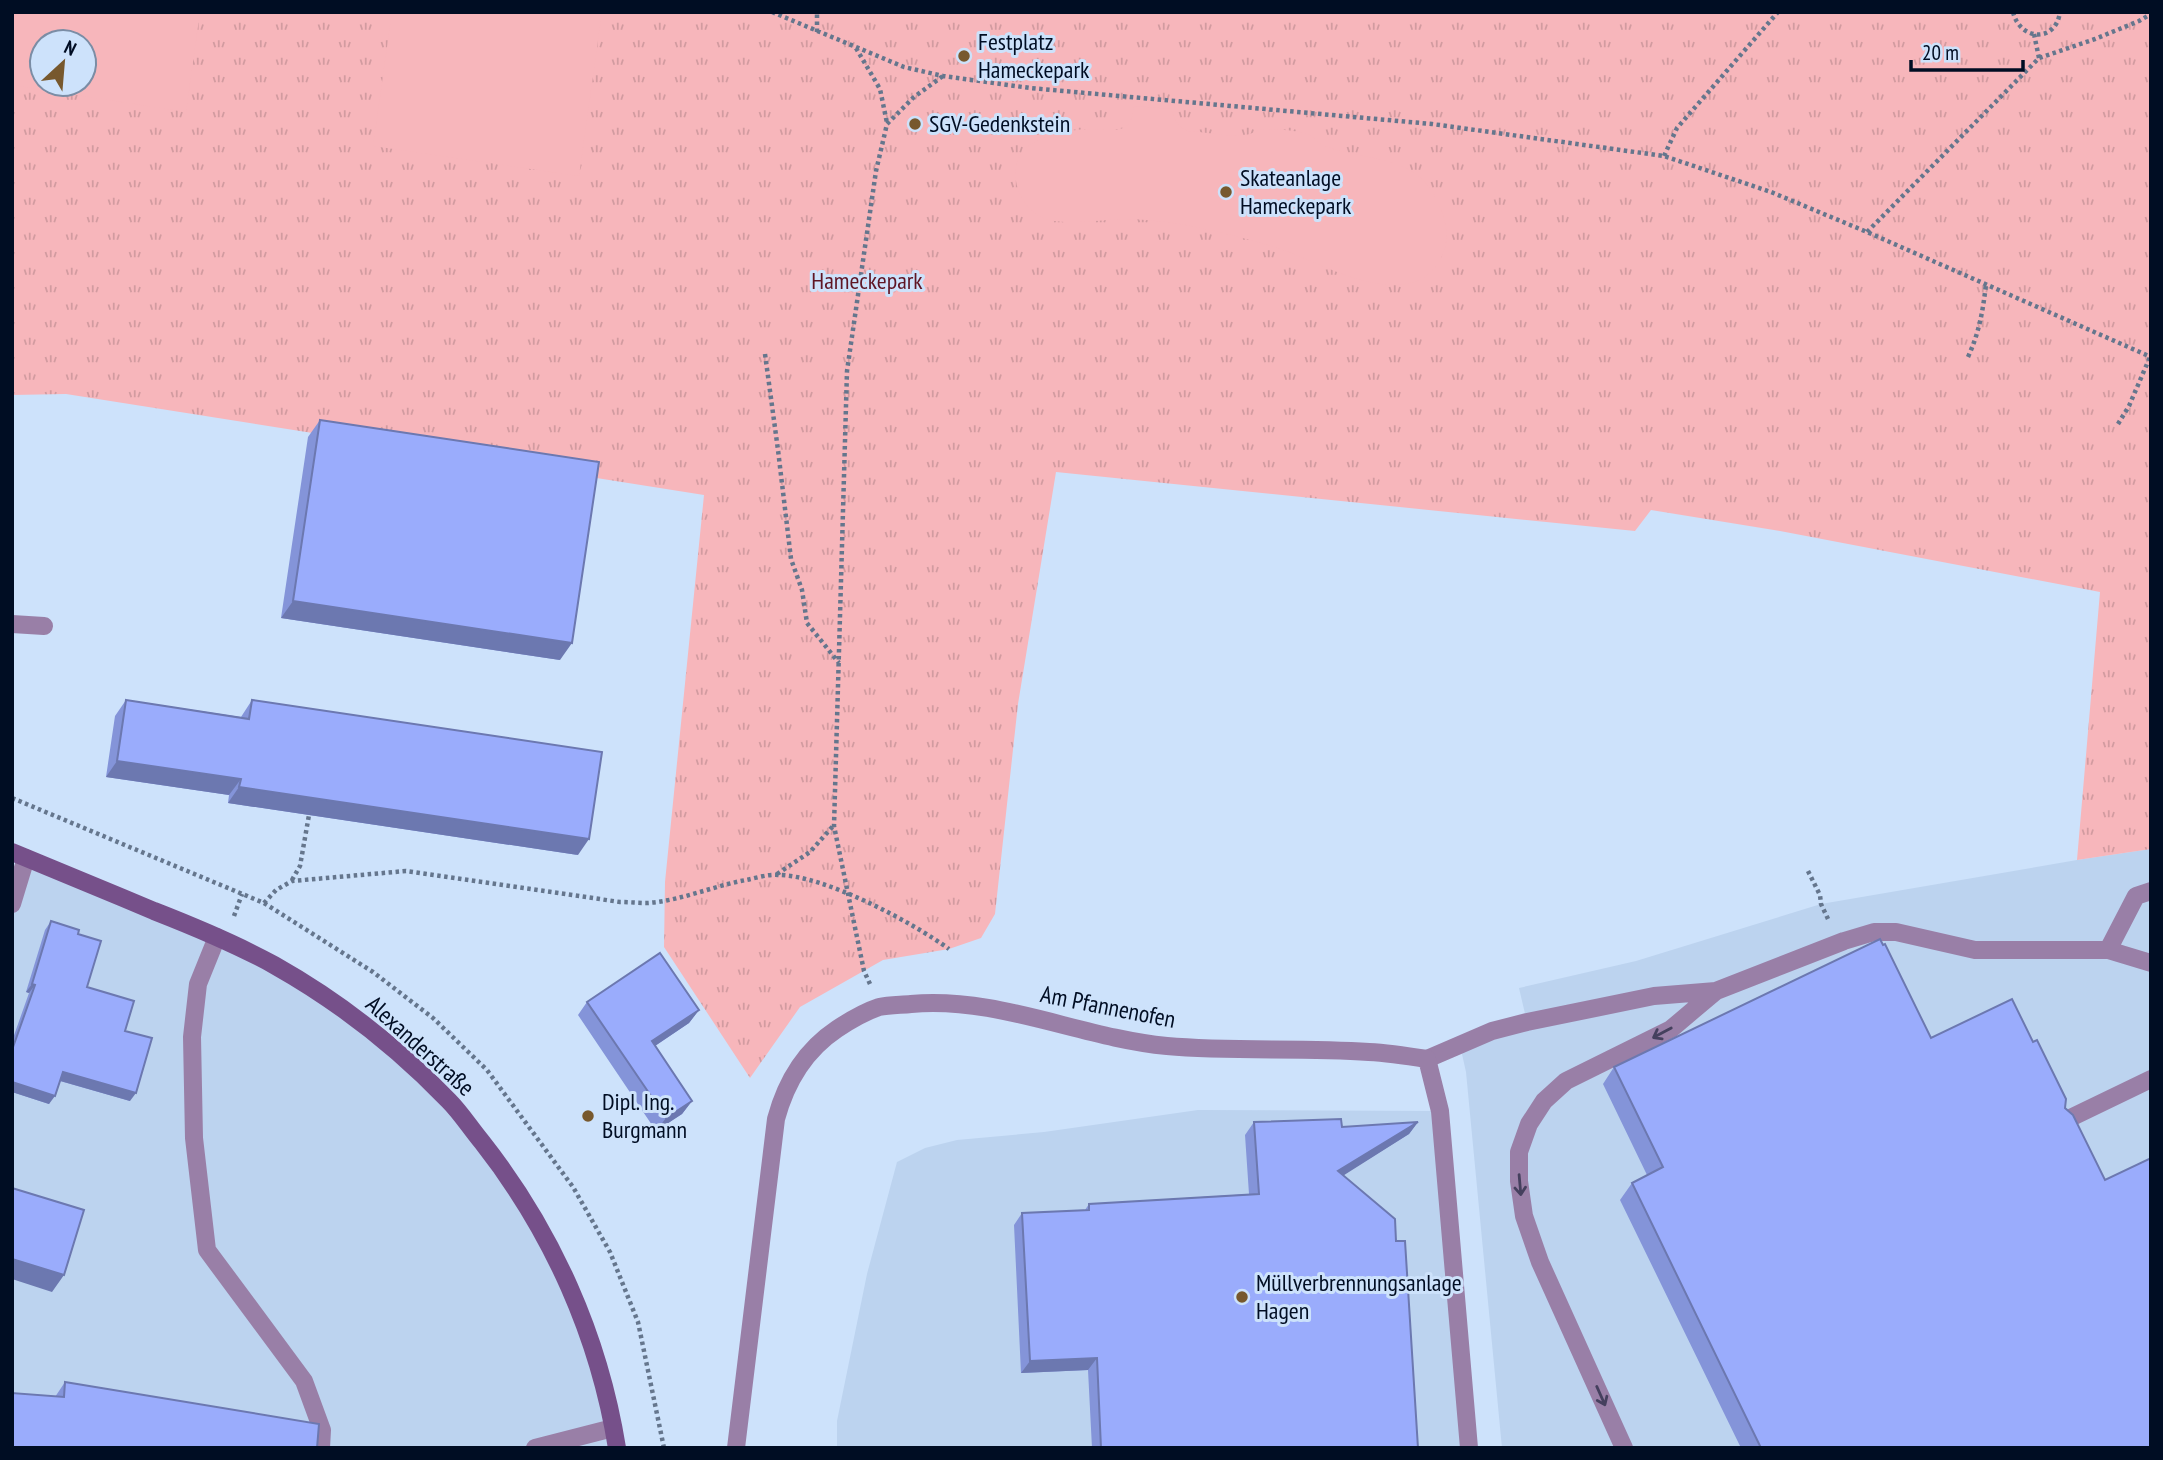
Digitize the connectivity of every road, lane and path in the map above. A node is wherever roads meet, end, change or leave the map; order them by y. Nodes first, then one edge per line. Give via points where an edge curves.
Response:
1 (772, 12) edge
2 (817, 12) edge
3 (1778, 12) edge
4 (2013, 12) edge
5 (2060, 12) edge
6 (2151, 14) edge
7 (817, 32) junction
8 (2034, 34) junction
9 (856, 48) junction
10 (2039, 58) junction
11 (943, 76) junction
12 (1154, 99) junction
13 (1154, 108) dead end
14 (887, 124) junction
15 (1664, 156) junction
16 (1867, 232) junction
17 (1986, 284) junction
18 (765, 354) dead end
19 (1968, 357) dead end
20 (2151, 357) edge
21 (2118, 424) dead end
22 (12, 624) edge
23 (44, 626) dead end
24 (839, 663) junction
25 (12, 798) edge
26 (309, 815) edge
27 (834, 826) junction
28 (19, 855) edge
29 (1808, 871) dead end
30 (778, 874) junction
31 (292, 881) junction
32 (2151, 891) edge
33 (849, 894) junction
34 (12, 904) edge
35 (217, 937) junction
36 (1844, 941) junction
37 (949, 949) dead end
38 (2109, 950) junction
39 (2151, 962) edge
40 (1716, 991) junction
41 (880, 1007) junction
42 (1427, 1059) junction
43 (2151, 1079) edge
44 (2064, 1121) edge
45 (613, 1428) junction
46 (321, 1448) edge
47 (535, 1448) edge
48 (617, 1448) edge
49 (736, 1448) edge
50 (1469, 1448) edge
51 (1624, 1448) edge

1 - 7 path
2 - 7 path
3 - 15 path via 1676,128
4 - 8 path via 2021,29
5 - 8 path via 2055,27
6 - 10 path
7 - 9 path
8 - 10 path
9 - 11 path
9 - 14 path via 880,89
10 - 16 path
11 - 12 path
11 - 14 path
12 - 13 path
12 - 15 path via 1432,124
14 - 24 path via 876,171 848,371
15 - 16 path via 1771,192
16 - 17 path
17 - 19 path via 1983,316
17 - 20 path
18 - 24 path via 791,559 807,623
20 - 21 path
22 - 23 street
24 - 27 path
25 - 31 path via 264,903
26 - 31 path via 300,866
27 - 30 path via 810,852
27 - 33 path
28 - 34 street
28 - 35 main road, Alexanderstraße
29 - 36 path via 1829,922 1834,921
30 - 31 path via 646,903 405,870
30 - 33 path
32 - 38 street via 2136,896
33 - 37 path via 929,934
33 - 41 path via 864,971
35 - 45 main road, Alexanderstraße via 318,991 392,1047 450,1102 500,1165 542,1232 578,1305 600,1366
35 - 46 street via 198,984 192,1037 194,1138 207,1250 304,1381 322,1430
36 - 38 street via 1874,932 1896,932 1975,950
36 - 40 street
38 - 39 street
40 - 42 street via 1654,996 1527,1022 1492,1031
40 -> 51 street via 1671,1029 1566,1081 1544,1101 1519,1152 1524,1216 1540,1262
41 - 42 street, Am Pfannenofen via 932,1002 987,1007 1112,1038 1167,1046 1370,1052
41 - 49 street, Am Pfannenofen via 821,1039 792,1075 782,1096
42 - 50 street via 1440,1111
43 - 44 street
45 - 47 street
45 - 48 main road, Alexanderstraße

